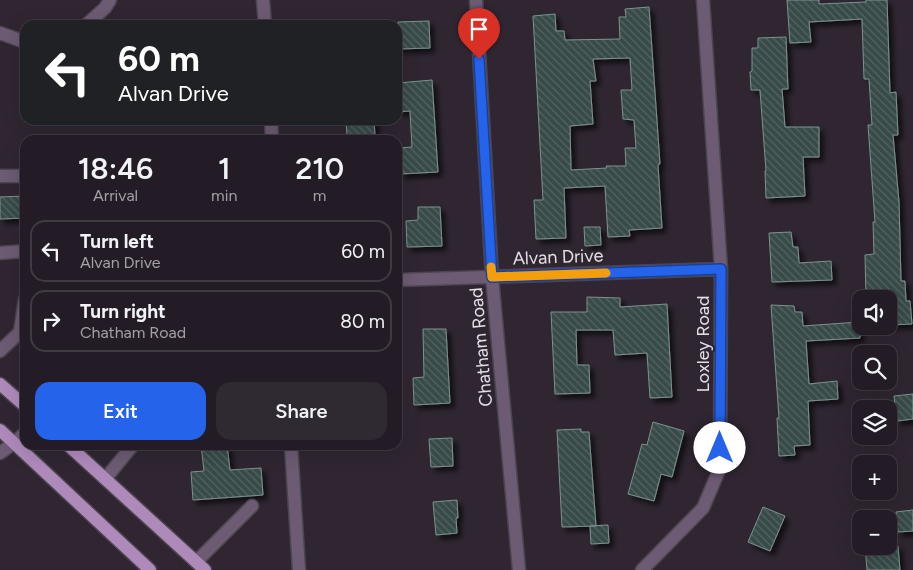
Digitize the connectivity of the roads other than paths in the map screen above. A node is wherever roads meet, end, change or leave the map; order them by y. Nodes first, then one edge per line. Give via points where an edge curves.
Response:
1 (110, 0) edge
2 (263, 0) edge
3 (476, 0) edge
4 (702, 0) edge
5 (92, 20) edge
6 (265, 20) edge
7 (0, 33) edge
8 (20, 40) edge
9 (0, 176) edge
10 (20, 176) edge
11 (20, 251) edge
12 (0, 253) edge
13 (721, 269) junction
14 (492, 277) junction
15 (402, 280) edge
16 (20, 334) edge
17 (0, 351) edge
18 (0, 384) edge
19 (20, 402) edge
20 (0, 430) edge
21 (20, 438) edge
22 (14, 443) junction
23 (20, 449) edge
24 (21, 450) edge
25 (73, 450) edge
26 (129, 450) edge
27 (291, 450) edge
28 (0, 453) edge
29 (105, 479) junction
30 (252, 506) dead end
31 (200, 566) edge
32 (150, 570) edge
33 (299, 570) edge
34 (519, 570) edge
35 (642, 570) edge

1 - 5 street
2 - 6 street
3 - 14 street, Chatham Road
4 - 13 street, Loxley Road
7 - 8 street
9 - 10 street
11 - 12 street
13 - 14 street, Alvan Drive
13 - 35 street, Loxley Road via 720,468 703,508
14 - 15 street, Alvan Drive
14 - 34 street, Chatham Road
16 - 17 street
18 - 19 main road
20 - 22 main road
21 - 22 street
22 - 23 main road
22 - 28 street
24 - 32 main road
25 - 29 main road
26 - 29 street
27 - 33 street
29 - 31 main road
30 - 31 street

